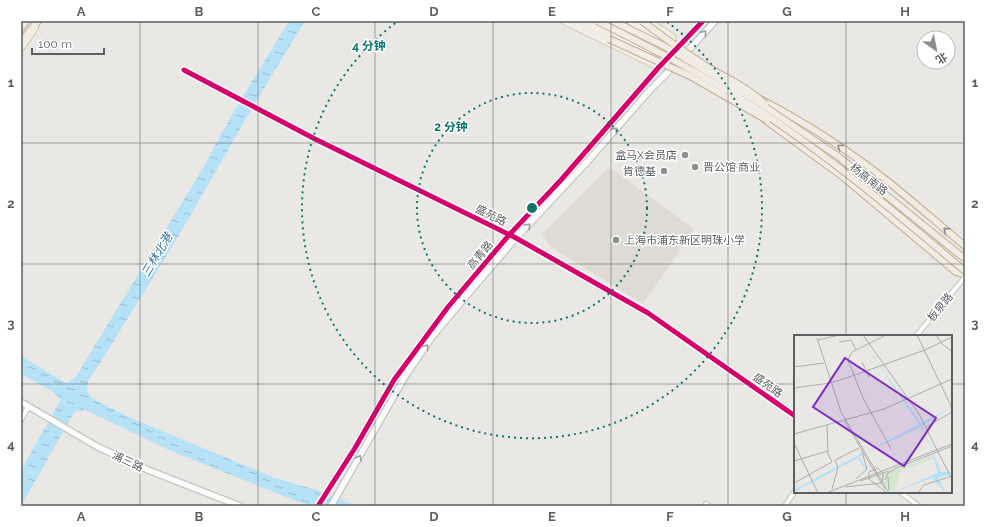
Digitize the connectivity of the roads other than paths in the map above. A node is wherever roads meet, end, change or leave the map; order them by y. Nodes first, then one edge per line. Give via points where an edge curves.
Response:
1 (26, 21) edge
2 (39, 21) edge
3 (564, 21) edge
4 (571, 21) edge
5 (582, 21) edge
6 (597, 21) edge
7 (613, 21) edge
8 (630, 21) edge
9 (642, 21) edge
10 (649, 21) edge
11 (703, 21) edge
12 (715, 21) edge
13 (21, 28) edge
14 (21, 42) edge
15 (692, 47) junction
16 (21, 48) edge
17 (676, 50) junction
18 (683, 55) junction
19 (665, 60) junction
20 (677, 62) junction
21 (696, 62) junction
22 (659, 67) junction
23 (184, 70) dead end
24 (733, 84) junction
25 (759, 98) junction
26 (775, 113) junction
27 (764, 119) junction
28 (788, 130) junction
29 (509, 235) junction
30 (516, 238) junction
31 (965, 246) edge
32 (938, 249) junction
33 (965, 258) edge
34 (965, 265) edge
35 (965, 272) edge
36 (965, 277) edge
37 (917, 335) edge
38 (21, 402) edge
39 (28, 407) junction
40 (794, 415) edge
41 (21, 420) edge
42 (794, 492) edge
43 (901, 493) edge
44 (240, 506) edge
45 (318, 506) edge
46 (331, 506) edge
47 (785, 506) edge
48 (919, 506) edge

1 - 13 highway
2 - 14 highway
2 - 16 main road
3 - 22 main road
4 - 27 highway, 杨高南路, bridge via 690,76
5 - 19 main road
6 - 28 highway, 杨高南路, bridge via 691,69
7 - 26 highway, 杨高南路, bridge via 664,46
8 - 17 main road, 杨高南路
9 - 25 highway, 杨高南路, bridge via 702,64
10 - 17 main road via 672,37
11 - 17 main road, 高青路
15 -> 12 main road
15 - 18 main road
15 - 21 main road via 690,54
17 - 18 main road, 杨高南路
17 - 19 main road, 高青路
18 - 19 main road
18 - 20 main road, 高青路
18 - 21 main road, 杨高南路
18 - 22 main road
18 - 24 main road, 杨高南路
19 - 22 main road, 高青路
20 - 22 main road
30 -> 20 main road, 高青路
20 - 32 main road, 杨高南路 via 797,138
21 - 24 main road, 杨高南路
22 - 29 main road, 高青路 via 561,180
23 - 29 street, 盛苑路 via 315,139
24 - 33 main road, 杨高南路 via 841,157
25 - 26 highway, 杨高南路, bridge
31 -> 25 highway via 852,155 795,117
26 - 33 highway, 杨高南路, bridge via 839,157
27 - 28 highway, 杨高南路, bridge
27 - 35 highway via 842,176 956,272
28 - 35 highway, 杨高南路, bridge via 834,164
29 - 30 street, 盛苑路
29 - 45 main road, 高青路 via 448,308 394,380
30 - 40 street, 盛苑路 via 648,313
46 -> 30 main road, 高青路 via 413,364 432,337
32 - 34 main road, 杨高南路 via 947,250
32 - 35 main road, 杨高南路
36 - 37 street, 板泉路
38 - 39 main road, 浦三路
39 - 41 street
39 - 44 main road, 浦三路 via 98,447 148,470
42 - 47 street
43 - 48 street

